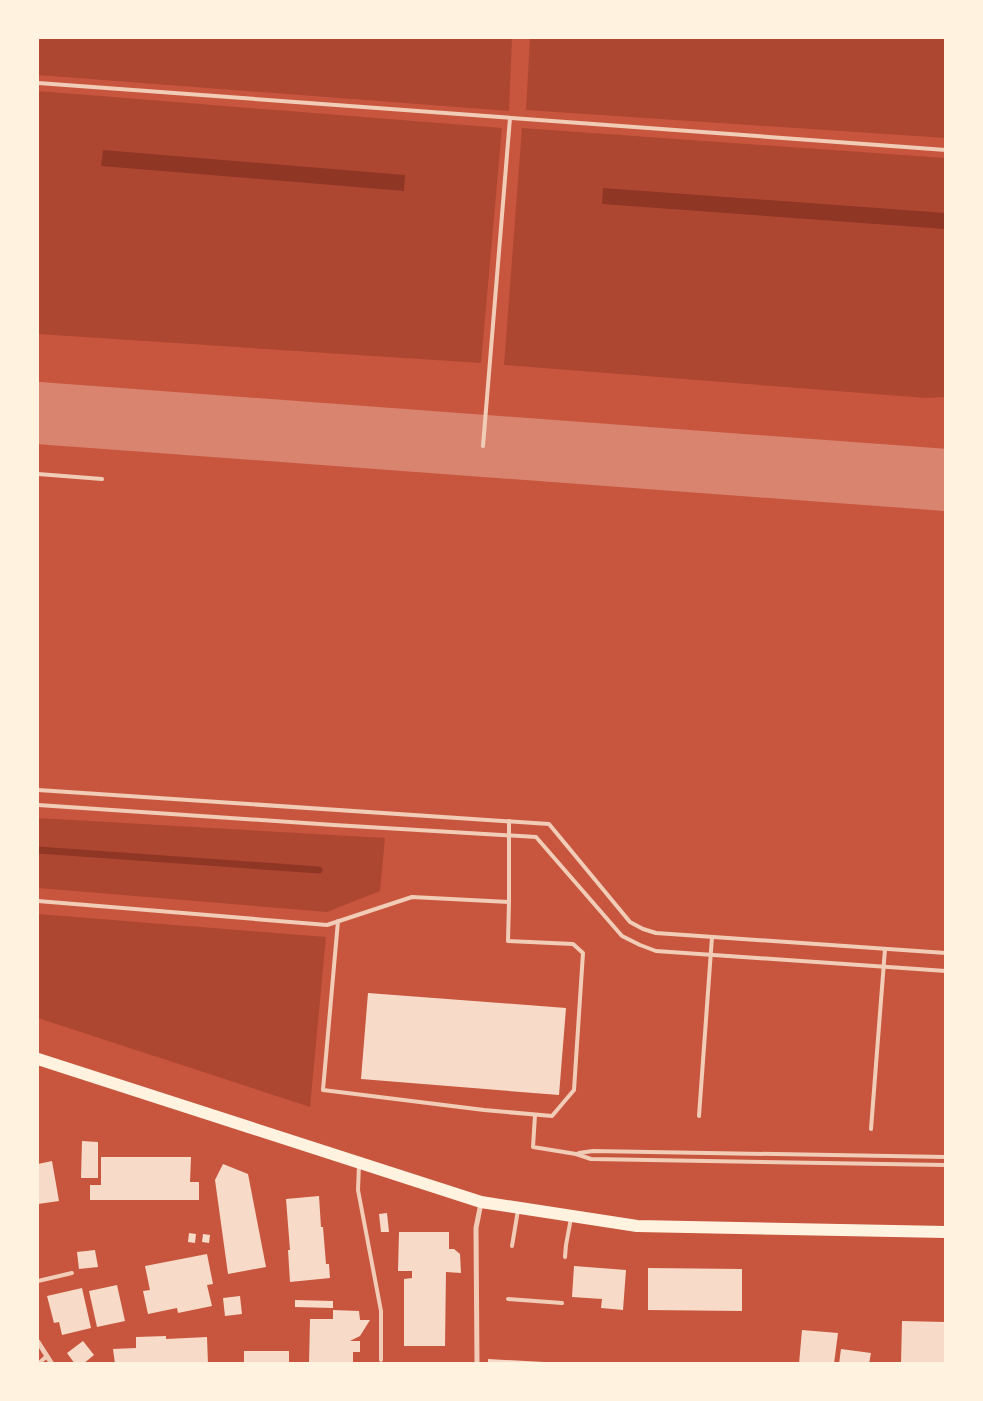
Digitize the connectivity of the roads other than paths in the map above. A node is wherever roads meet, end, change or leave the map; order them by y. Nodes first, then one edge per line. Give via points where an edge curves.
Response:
1 (38, 83) edge
2 (510, 118) junction
3 (946, 150) edge
4 (483, 446) dead end
5 (38, 474) edge
6 (102, 479) dead end
7 (38, 790) edge
8 (38, 805) edge
9 (510, 821) junction
10 (510, 836) junction
11 (38, 900) edge
12 (509, 902) junction
13 (338, 921) junction
14 (712, 937) junction
15 (885, 949) junction
16 (946, 953) edge
17 (710, 954) junction
18 (884, 967) junction
19 (946, 971) edge
20 (38, 1059) edge
21 (535, 1115) junction
22 (699, 1116) dead end
23 (871, 1129) dead end
24 (576, 1154) junction
25 (946, 1157) edge
26 (359, 1163) junction
27 (946, 1166) edge
28 (481, 1202) junction
29 (518, 1208) junction
30 (572, 1216) junction
31 (946, 1232) edge
32 (512, 1246) dead end
33 (565, 1257) dead end
34 (72, 1273) dead end
35 (38, 1281) edge
36 (508, 1299) dead end
37 (562, 1303) dead end
38 (38, 1342) edge
39 (47, 1356) junction
40 (381, 1360) dead end
41 (38, 1364) edge
42 (52, 1364) edge
43 (478, 1364) edge

1 - 2 lane
2 - 3 lane
2 - 4 lane
5 - 6 lane
7 - 9 lane
8 - 10 lane
9 - 10 lane
9 - 14 lane via 549,824 630,922 656,933
10 - 12 lane
10 - 17 lane via 536,837 622,936 656,951
11 - 13 lane via 327,925
12 - 13 lane via 412,897
12 - 21 lane via 508,941 574,944 583,953 574,1090 552,1116
13 - 21 lane via 323,1090
14 - 15 lane
14 - 17 lane
15 - 16 lane
15 - 18 lane
17 - 18 lane
17 - 22 lane
18 - 19 lane
18 - 23 lane
20 - 26 main road
21 - 24 lane via 533,1147
24 - 25 lane via 593,1151
24 - 27 lane via 591,1159
26 - 28 main road
26 - 40 lane via 358,1190 381,1312
28 - 29 main road
28 - 43 street via 476,1228
29 - 30 main road
29 - 32 lane
30 - 31 main road via 637,1226
30 - 33 lane
34 - 35 lane
36 - 37 lane
38 - 39 street
39 - 41 lane
39 - 42 street

